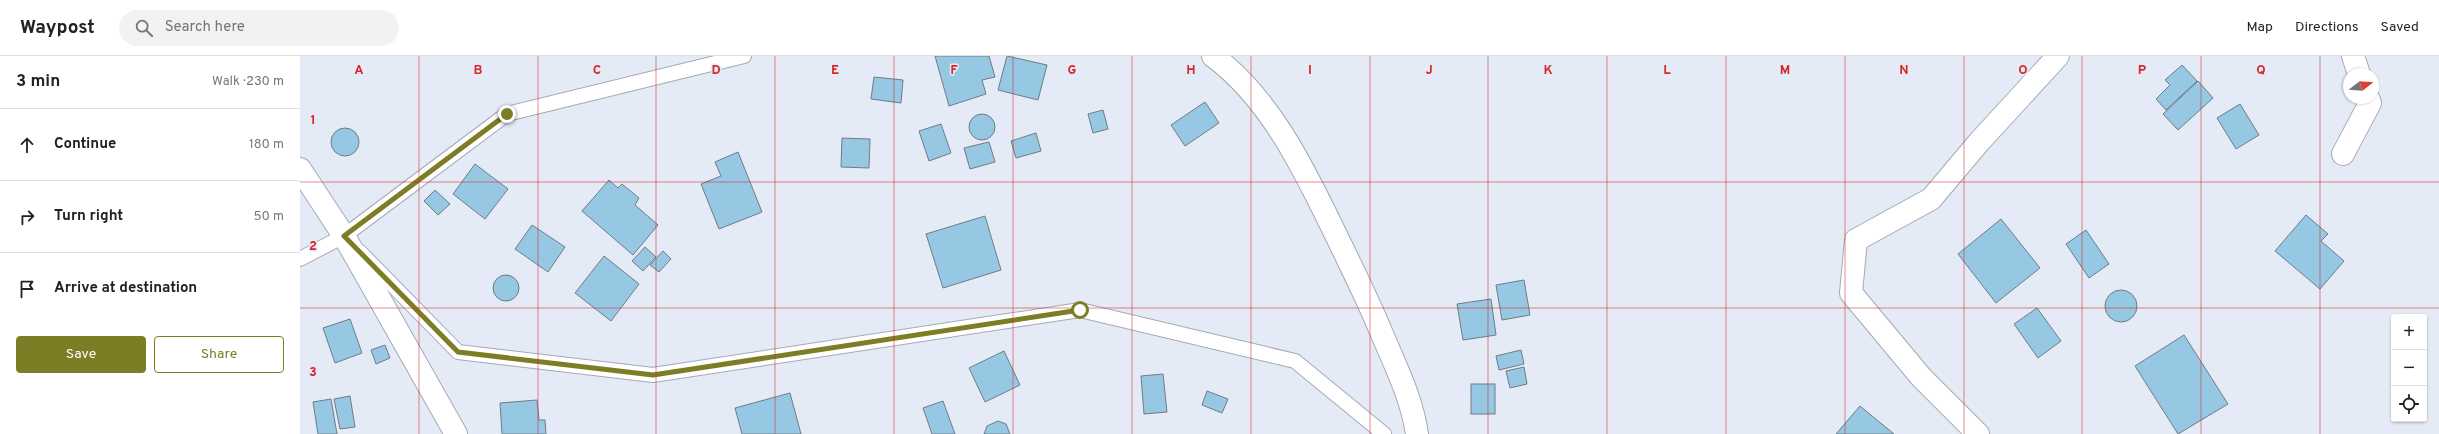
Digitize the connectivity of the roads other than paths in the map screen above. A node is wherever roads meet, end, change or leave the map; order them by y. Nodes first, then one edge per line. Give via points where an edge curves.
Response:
1 (744, 56) edge
2 (1213, 56) edge
3 (2058, 56) edge
4 (2353, 56) edge
5 (2357, 68) edge
6 (2369, 104) edge
7 (2343, 154) dead end
8 (300, 169) edge
9 (344, 236) junction
10 (300, 259) edge
11 (456, 434) edge
12 (1384, 434) edge
13 (1416, 434) edge
14 (1978, 434) edge

1 - 9 lane via 507,114
2 - 13 street via 1225,65 1264,109 1305,172 1368,300 1411,404
3 - 14 street via 1979,142 1931,200 1856,240 1851,293 1921,377
4 - 5 street
6 - 7 street
8 - 9 street
9 - 10 lane
9 - 11 street
9 - 12 lane via 458,352 653,375 1080,310 1295,361

